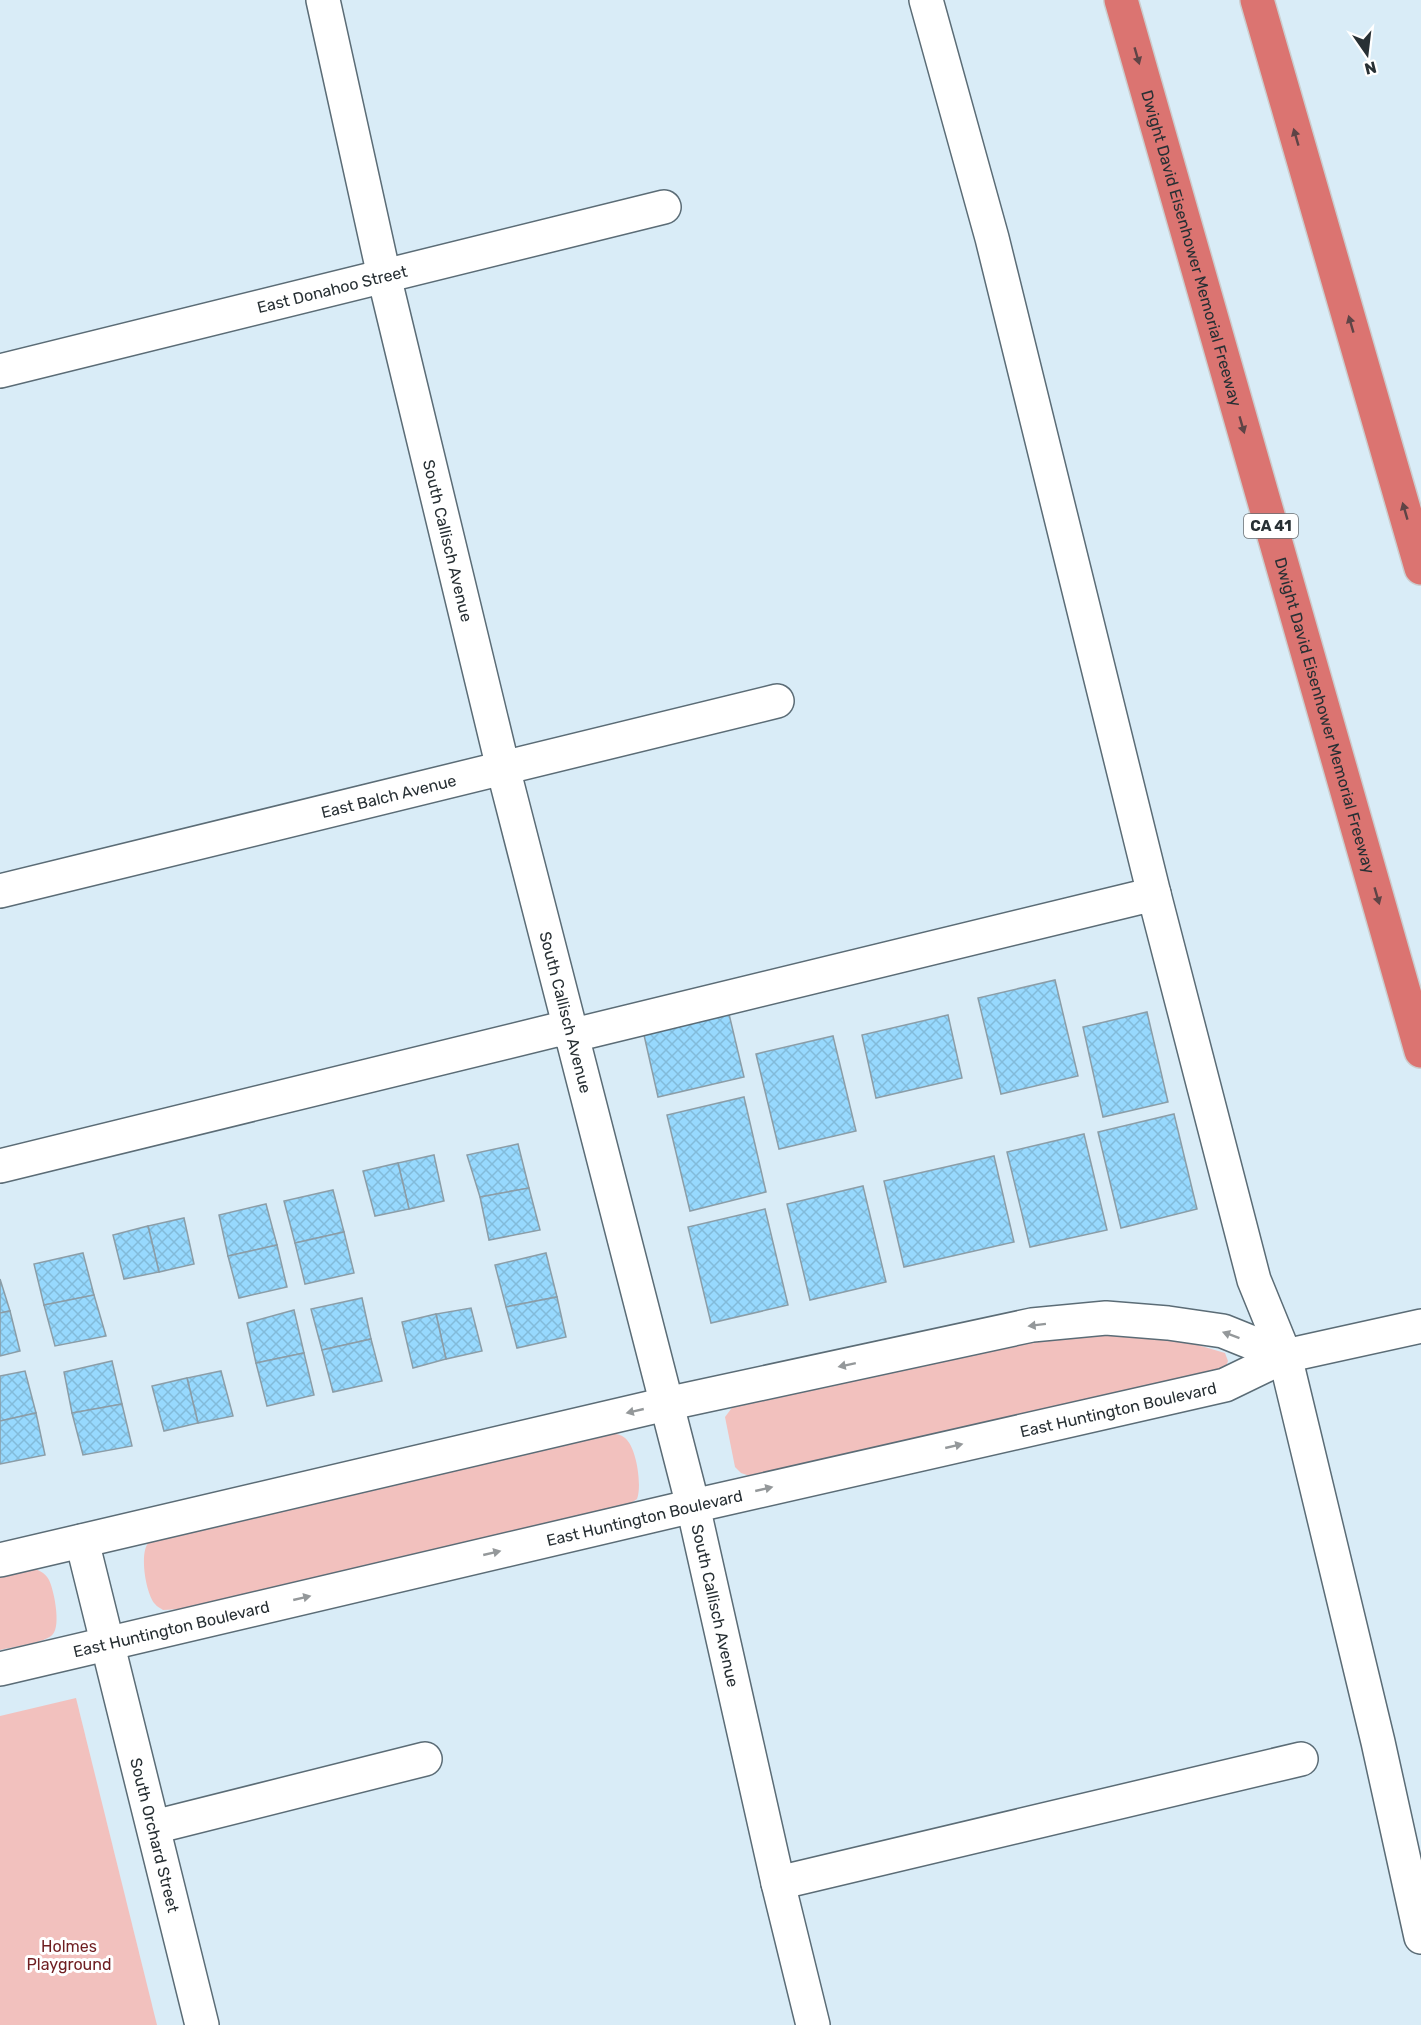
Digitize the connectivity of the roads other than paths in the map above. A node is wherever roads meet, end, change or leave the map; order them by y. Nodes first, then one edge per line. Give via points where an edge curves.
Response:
1 (322, 0) edge
2 (926, 0) edge
3 (1121, 0) edge
4 (1257, 0) edge
5 (664, 207) dead end
6 (384, 276) junction
7 (0, 371) edge
8 (1421, 568) edge
9 (777, 701) dead end
10 (503, 768) junction
11 (0, 891) edge
12 (1154, 894) junction
13 (569, 1031) junction
14 (1421, 1051) edge
15 (0, 1166) edge
16 (1421, 1326) edge
17 (1285, 1356) junction
18 (666, 1404) junction
19 (693, 1506) junction
20 (82, 1541) junction
21 (0, 1560) edge
22 (110, 1644) junction
23 (0, 1669) edge
24 (425, 1759) dead end
25 (1301, 1760) dead end
26 (154, 1827) junction
27 (778, 1883) junction
28 (1421, 1937) edge
29 (202, 2025) edge
30 (813, 2025) edge

1 - 6 street, South Callisch Avenue
2 - 12 street via 992,238
3 -> 14 highway, Dwight David Eisenhower Memorial Freeway / CA 41
8 -> 4 highway
5 - 6 street, East Donahoo Street
6 - 7 street, East Donahoo Street
6 - 10 street, South Callisch Avenue
9 - 10 street, East Balch Avenue
10 - 11 street, East Balch Avenue
10 - 13 street, South Callisch Avenue
12 - 13 street
12 - 17 street via 1254,1280
13 - 15 street
13 - 18 street, South Callisch Avenue
16 - 17 street, East Huntington Boulevard
17 -> 18 street via 1223,1331 1106,1318 1032,1325
19 -> 17 street, East Huntington Boulevard via 1225,1385
17 - 28 street
18 - 19 street, South Callisch Avenue
18 -> 20 street
22 -> 19 street, East Huntington Boulevard
19 - 27 street, South Callisch Avenue
20 - 21 street
20 - 22 street, South Orchard Street
22 - 23 street, East Huntington Boulevard
22 - 26 street, South Orchard Street
24 - 26 street
25 - 27 street
26 - 29 street, South Orchard Street
27 - 30 street, South Callisch Avenue

